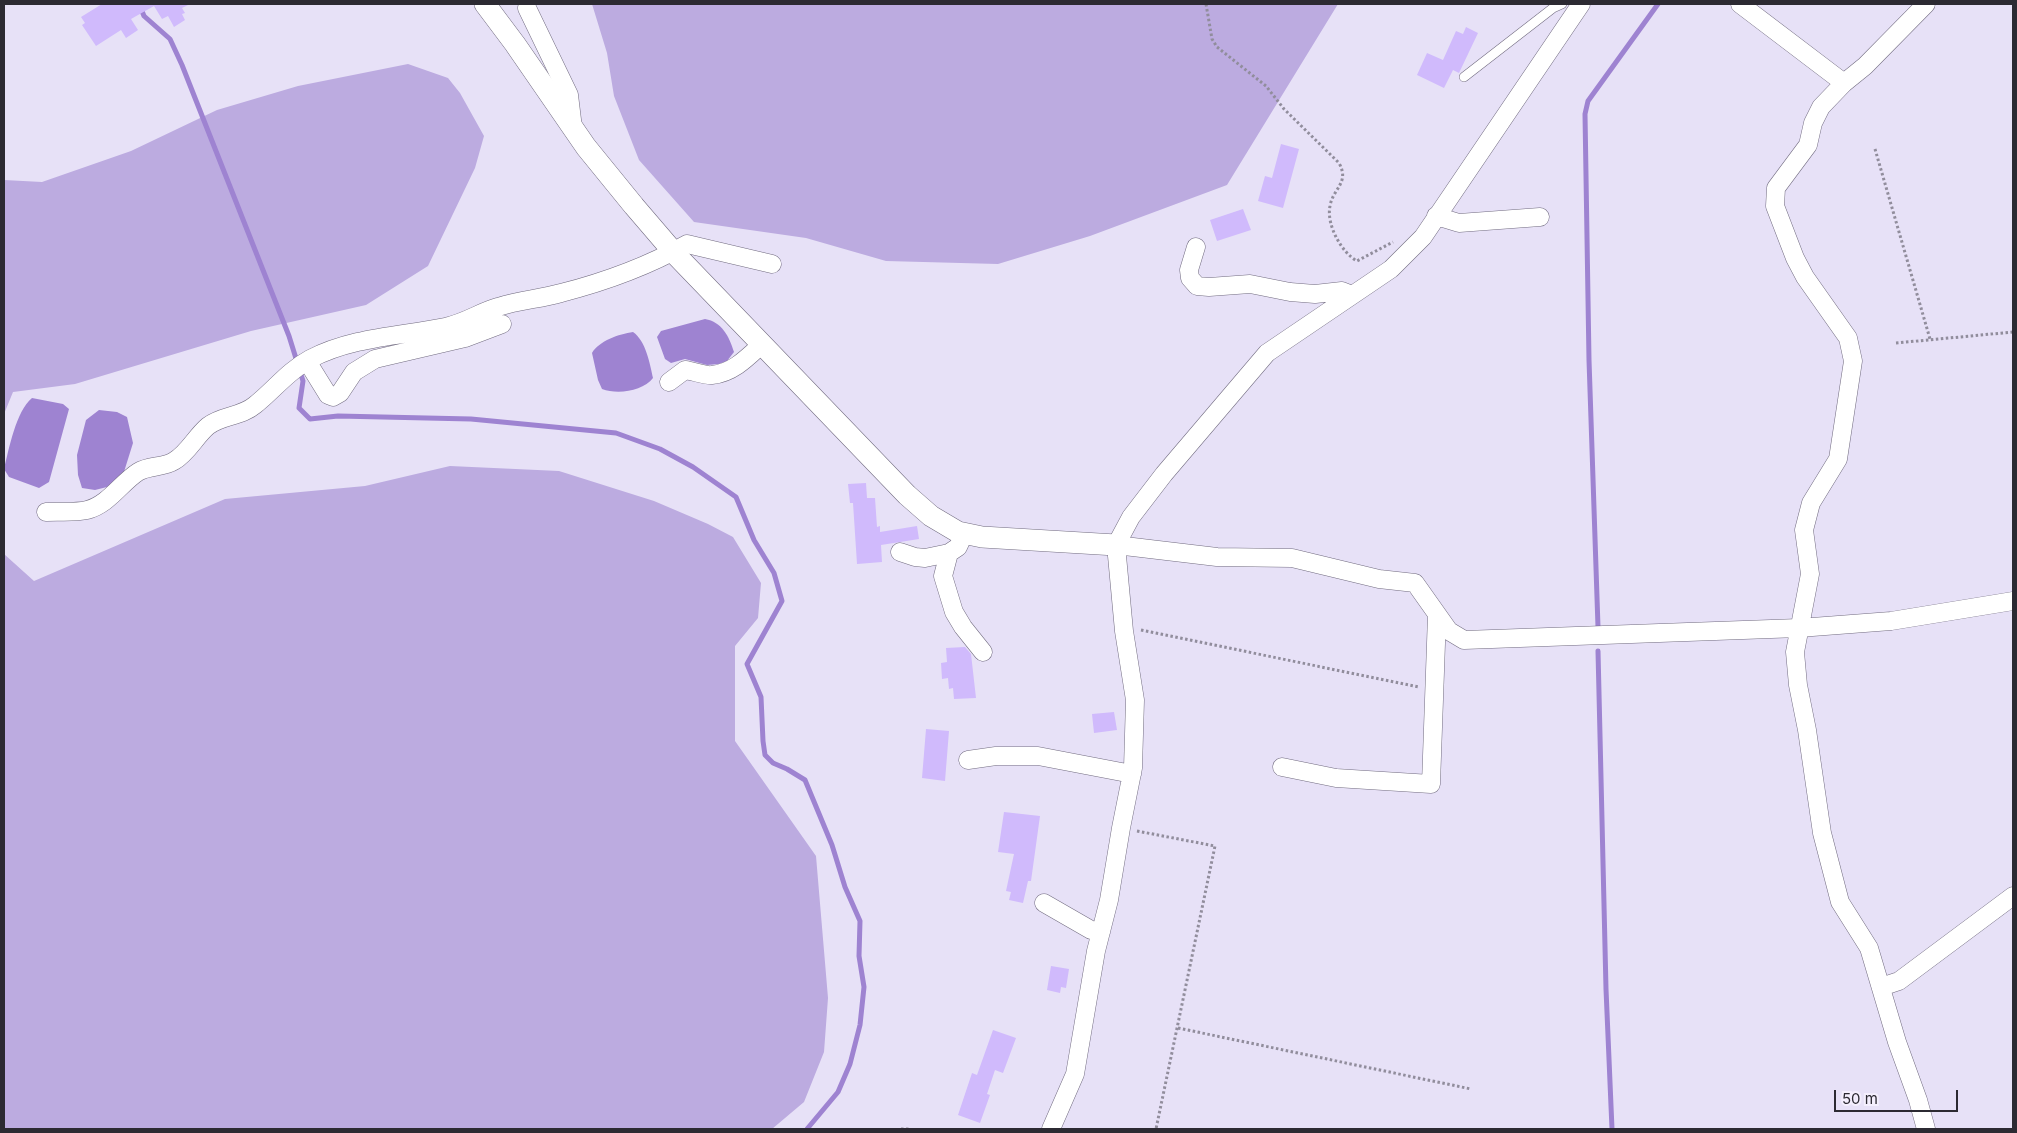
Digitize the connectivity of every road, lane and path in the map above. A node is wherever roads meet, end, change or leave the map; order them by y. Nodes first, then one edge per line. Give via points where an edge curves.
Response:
1 (485, 4) edge
2 (1206, 4) edge
3 (1562, 4) edge
4 (1580, 4) edge
5 (1740, 4) edge
6 (1926, 4) edge
7 (527, 8) dead end
8 (1464, 77) dead end
9 (1844, 83) junction
10 (573, 128) junction
11 (1875, 149) dead end
12 (1436, 216) junction
13 (1540, 217) dead end
14 (1423, 237) junction
15 (1196, 247) dead end
16 (673, 252) junction
17 (772, 264) dead end
18 (1352, 296) junction
19 (502, 324) dead end
20 (2013, 332) edge
21 (1930, 339) junction
22 (1896, 343) dead end
23 (762, 344) junction
24 (307, 361) junction
25 (669, 382) dead end
26 (46, 512) dead end
27 (964, 534) junction
28 (1116, 545) junction
29 (900, 552) dead end
30 (949, 553) junction
31 (2013, 602) edge
32 (1437, 615) junction
33 (1124, 626) junction
34 (1799, 628) junction
35 (983, 652) dead end
36 (1434, 690) junction
37 (968, 760) dead end
38 (1282, 767) dead end
39 (1132, 774) junction
40 (1121, 828) junction
41 (2013, 896) edge
42 (1044, 903) dead end
43 (1101, 932) junction
44 (1881, 987) junction
45 (1177, 1028) junction
46 (1471, 1089) dead end
47 (901, 1129) edge
48 (909, 1129) edge
49 (1051, 1129) edge
50 (1156, 1129) edge
51 (1926, 1129) edge

1 - 10 street
2 - 14 path via 1212,39 1217,47 1266,86 1284,109 1339,162 1343,182 1330,206 1330,216 1349,256 1357,261 1413,233
3 - 8 lane
4 - 12 street
5 - 9 street
6 - 9 street
7 - 10 street via 569,95
9 - 34 street via 1821,107 1808,145 1776,188 1775,197 1775,206 1795,258 1848,338 1853,361 1838,459 1811,503 1804,530 1810,574
10 - 16 street
11 - 21 path
12 - 13 street via 1458,222
12 - 14 street
14 - 18 street via 1392,269
15 - 18 street via 1189,270 1190,278 1197,286 1250,284 1315,294 1342,291
16 - 17 street via 687,244
16 - 23 street
16 - 24 street via 617,276 497,307 466,322 375,337
18 - 28 street via 1267,353 1164,474 1131,517
19 - 24 street via 465,338 375,359 354,372 340,393 333,397 328,395
20 - 21 path
21 - 22 path
23 - 25 street via 740,364 722,373 710,376 685,370
23 - 27 street via 907,495 931,516
24 - 26 street via 243,414 220,419 208,426 175,461 165,466 142,469 88,510
27 - 28 street
27 - 30 street via 958,548
28 - 32 street via 1217,557 1292,558 1379,579 1415,583
28 - 33 street
29 - 30 street via 925,558
30 - 35 street via 942,576 954,612
31 - 34 street via 1891,621
32 - 34 street via 1449,632 1464,640
32 - 36 street
33 - 36 path
33 - 39 street via 1135,700
34 - 44 street via 1796,652 1798,685 1822,833 1840,902 1869,948
36 - 38 street via 1432,784 1336,778
37 - 39 street via 1038,756
39 - 40 street
40 - 43 street
40 - 45 path via 1216,846
41 - 44 street via 1899,981
42 - 43 street via 1091,930
43 - 49 street via 1075,1074
44 - 51 street
45 - 46 path
45 - 50 path
47 - 48 path

